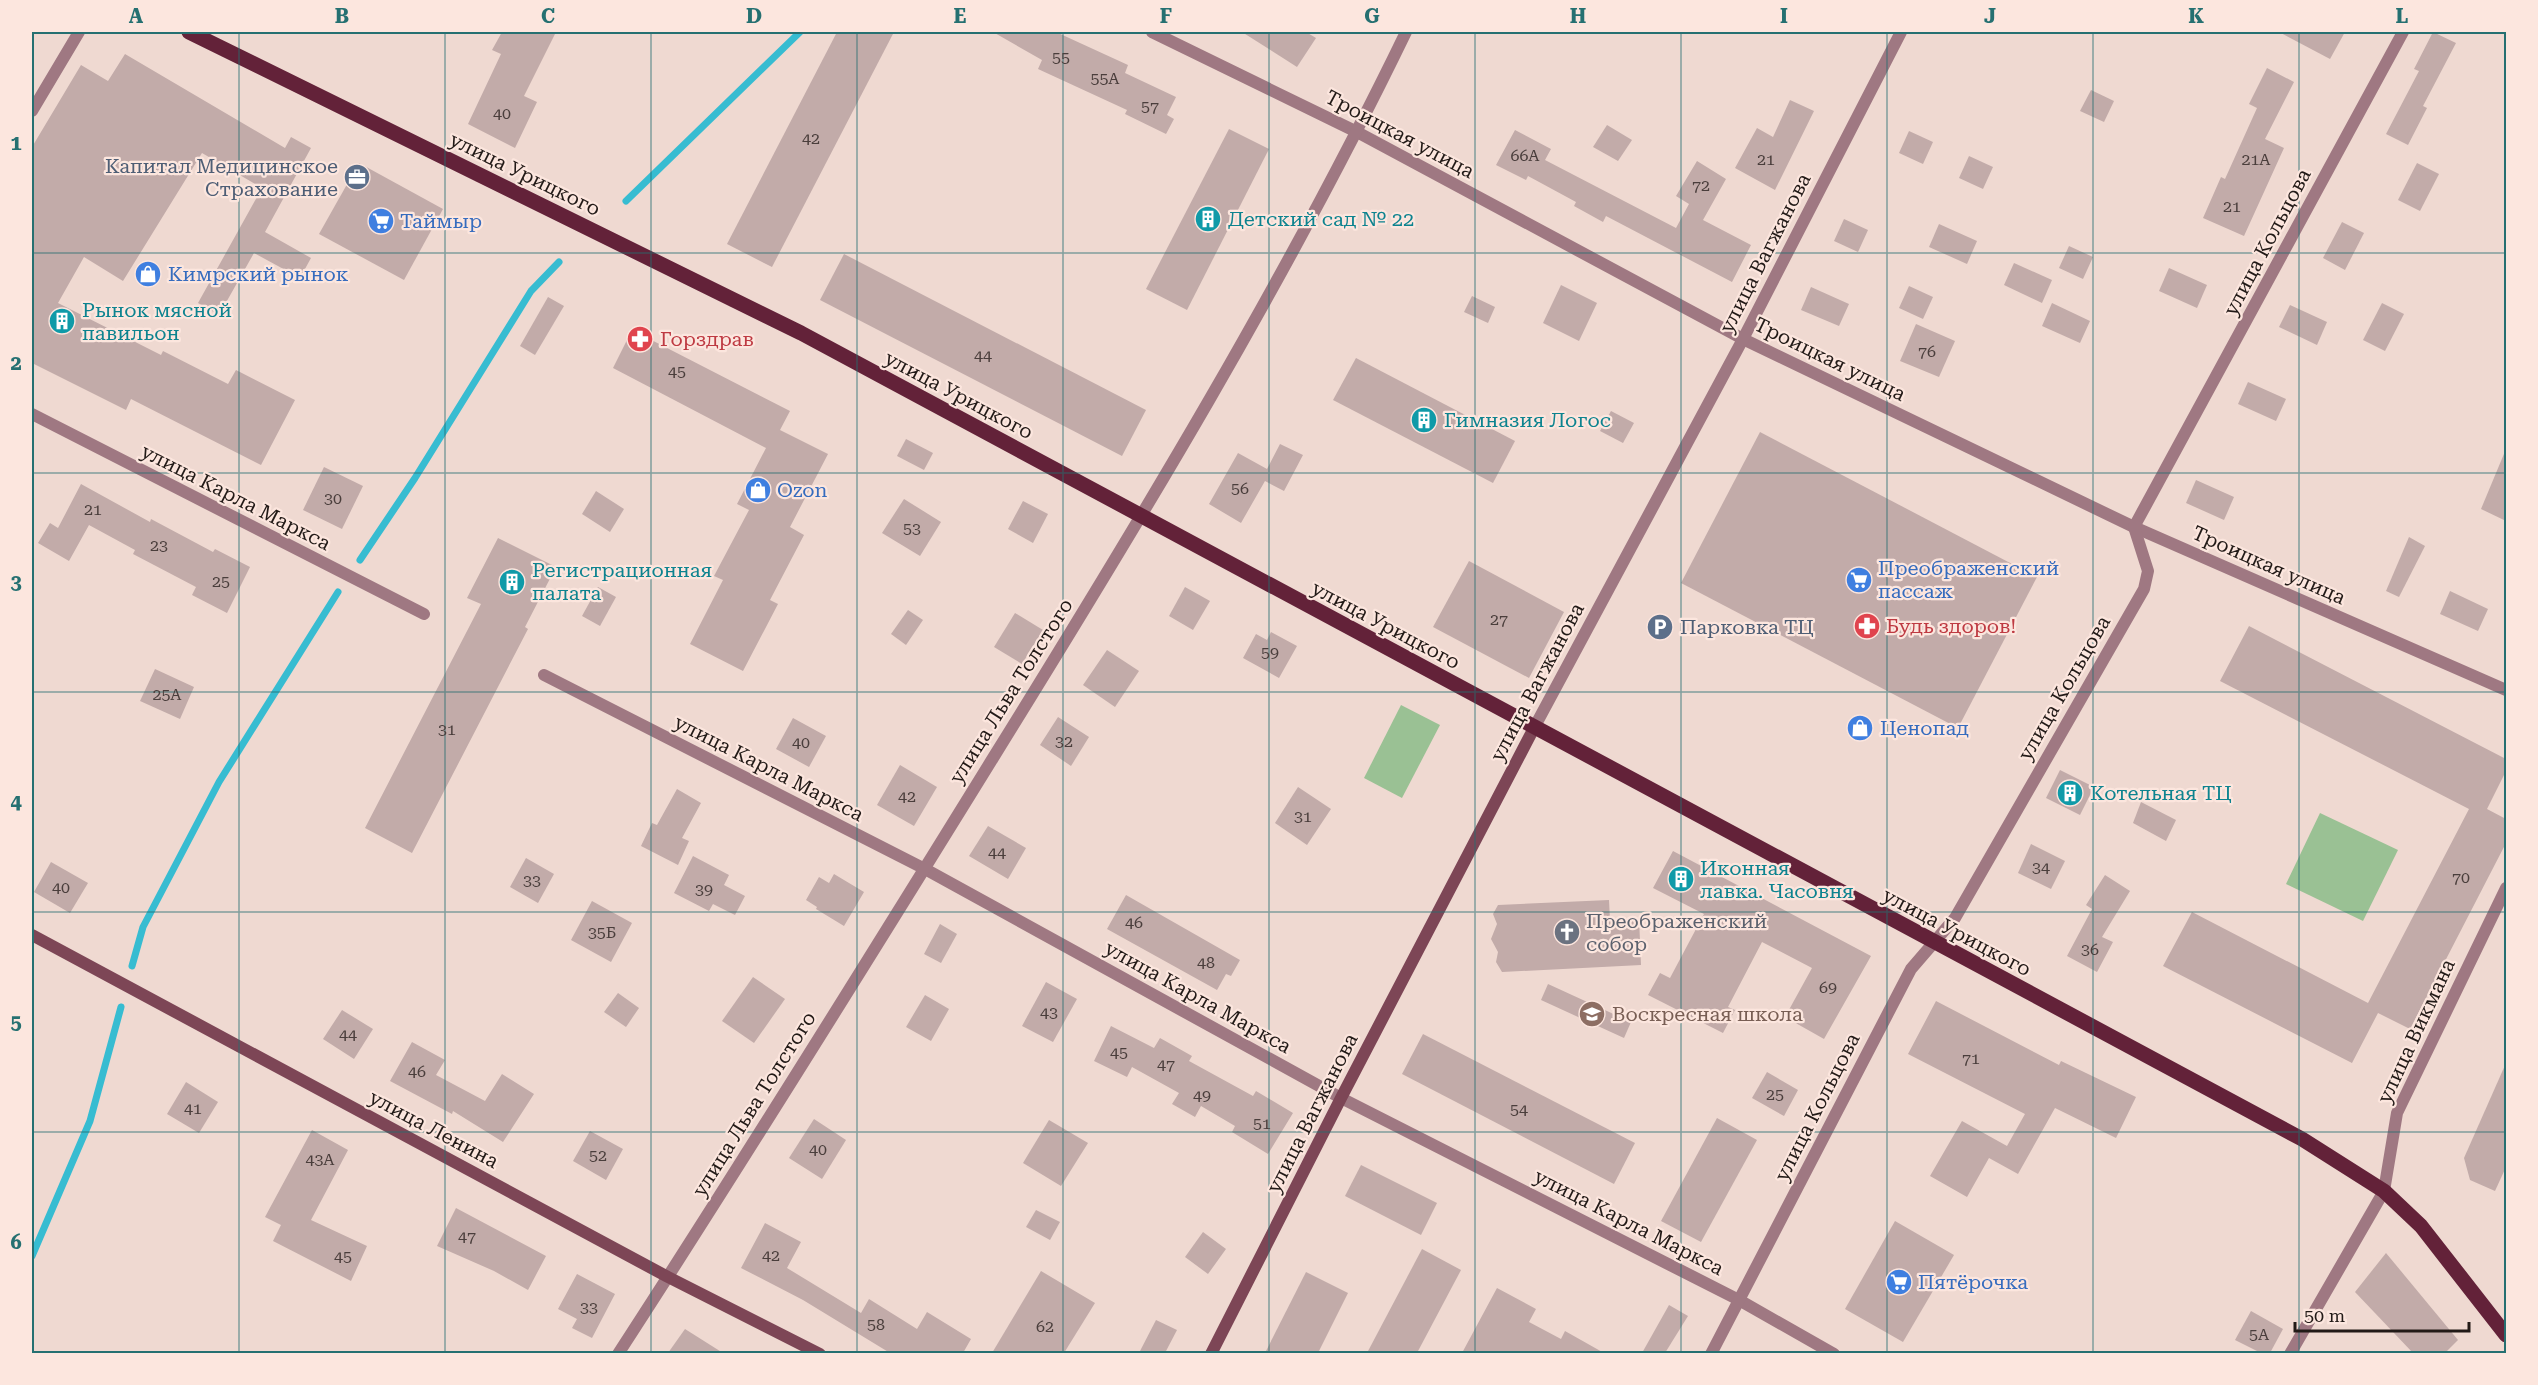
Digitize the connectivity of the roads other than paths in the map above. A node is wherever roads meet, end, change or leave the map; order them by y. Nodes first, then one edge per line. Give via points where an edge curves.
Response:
1 (79, 32) edge
2 (189, 32) edge
3 (1152, 32) edge
4 (1406, 32) edge
5 (1901, 32) edge
6 (2403, 32) edge
7 (32, 111) edge
8 (1357, 132) junction
9 (1743, 339) junction
10 (32, 414) edge
11 (1142, 518) junction
12 (2134, 527) junction
13 (424, 614) dead end
14 (544, 675) dead end
15 (2506, 690) edge
16 (1534, 728) junction
17 (925, 869) junction
18 (2506, 888) edge
19 (32, 935) edge
20 (1933, 944) junction
21 (1341, 1098) junction
22 (2384, 1191) junction
23 (668, 1277) junction
24 (1739, 1300) junction
25 (2506, 1335) edge
26 (618, 1353) edge
27 (820, 1353) edge
28 (1211, 1353) edge
29 (1711, 1353) edge
30 (1834, 1353) edge
31 (2290, 1353) edge

1 - 7 street
2 - 11 main road, улица Урицкого via 801,333
3 - 8 street, Троицкая улица
4 - 8 street, улица Льва Толстого
5 - 9 street, улица Вагжанова
6 - 12 street, улица Кольцова
8 - 9 street, Троицкая улица
8 - 11 street, улица Льва Толстого
9 - 12 street, Троицкая улица
9 - 16 street, улица Вагжанова
10 - 13 street, улица Карла Маркса
11 - 16 main road, улица Урицкого
11 - 17 street, улица Льва Толстого
12 - 15 street, Троицкая улица
12 - 20 street, улица Кольцова via 2148,571 2144,589 1955,918
14 - 17 street, улица Карла Маркса
16 - 20 main road, улица Урицкого
16 - 21 main road, улица Вагжанова
17 - 21 street, улица Карла Маркса
17 - 23 street, улица Льва Толстого
18 - 22 street, улица Викмана via 2397,1113
19 - 23 main road, улица Ленина
20 - 22 main road, улица Урицкого via 2302,1139
20 - 24 street, улица Кольцова via 1911,969
21 - 24 street, улица Карла Маркса
21 - 28 main road, улица Вагжанова
22 - 25 main road, улица Урицкого via 2421,1226
22 - 31 street, улица Викмана
23 - 26 street, улица Льва Толстого
23 - 27 main road, улица Ленина
24 - 29 street, улица Кольцова
24 - 30 street, улица Карла Маркса

